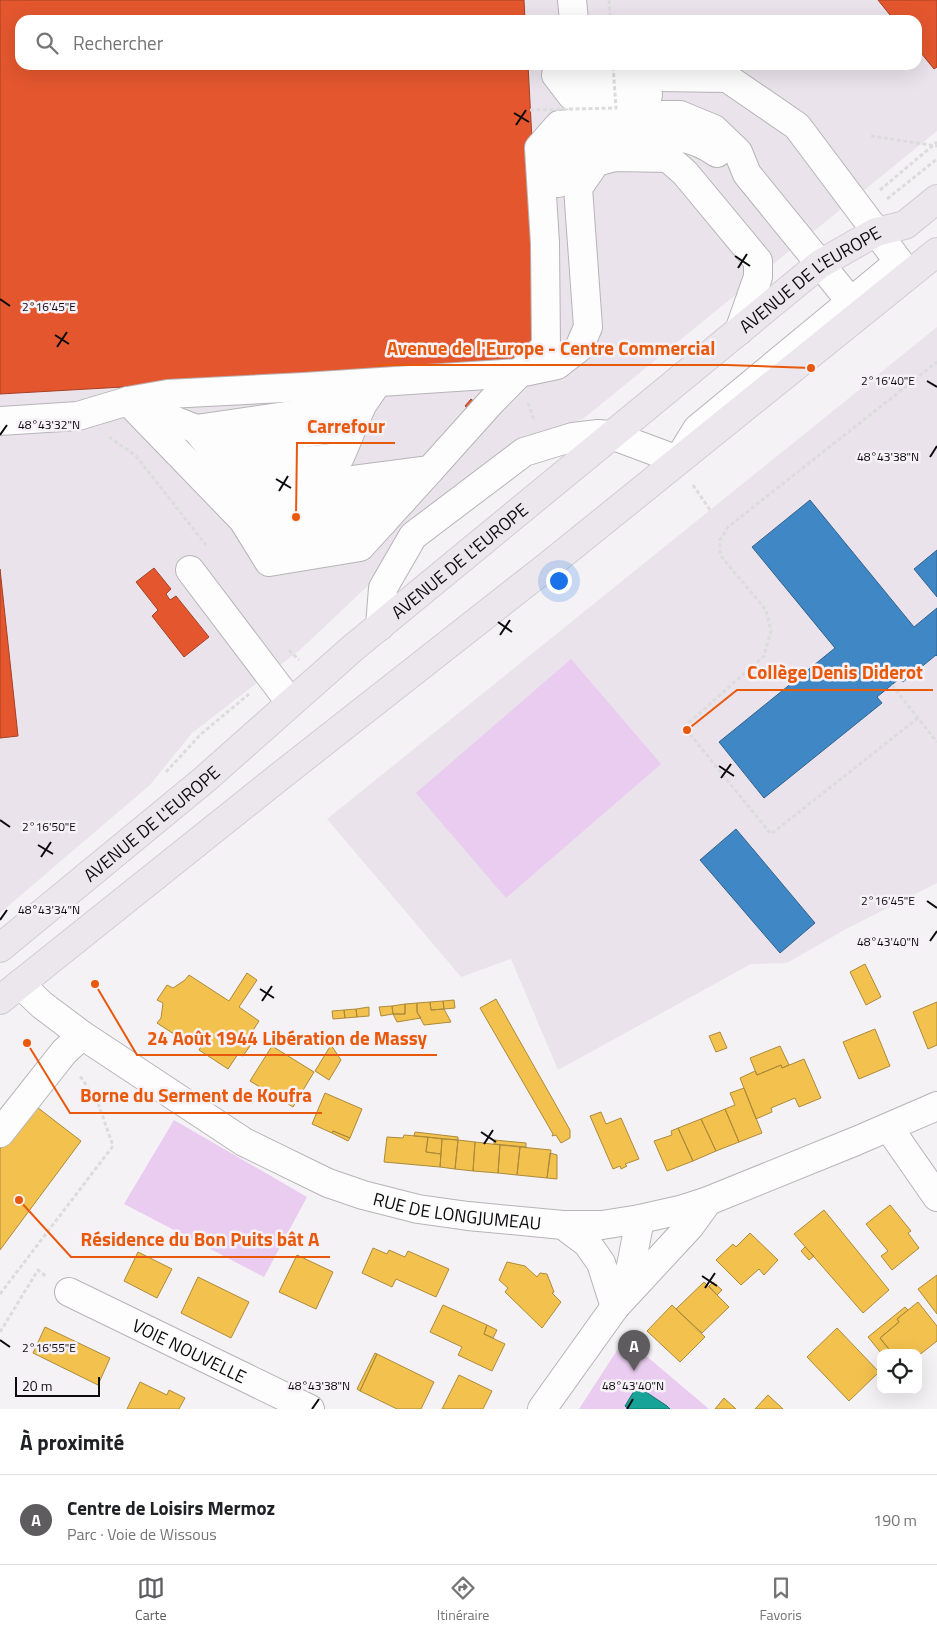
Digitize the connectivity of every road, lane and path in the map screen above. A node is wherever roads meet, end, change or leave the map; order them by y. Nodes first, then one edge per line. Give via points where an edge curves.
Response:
1 (572, 0) edge
2 (609, 0) edge
3 (574, 15) edge
4 (610, 15) edge
5 (568, 70) edge
6 (614, 70) edge
7 (683, 71) edge
8 (752, 94) junction
9 (530, 110) dead end
10 (871, 136) dead end
11 (643, 137) junction
12 (937, 146) edge
13 (668, 158) junction
14 (747, 174) junction
15 (558, 183) dead end
16 (937, 198) edge
17 (876, 232) junction
18 (937, 252) edge
19 (820, 264) junction
20 (855, 308) junction
21 (739, 331) junction
22 (937, 362) edge
23 (514, 379) junction
24 (377, 383) junction
25 (128, 401) junction
26 (78, 416) junction
27 (357, 416) junction
28 (0, 421) edge
29 (611, 435) junction
30 (204, 438) junction
31 (543, 446) junction
32 (430, 470) junction
33 (683, 470) junction
34 (222, 497) junction
35 (403, 500) junction
36 (710, 510) dead end
37 (250, 529) junction
38 (209, 548) dead end
39 (190, 570) dead end
40 (380, 626) junction
41 (288, 649) dead end
42 (300, 661) dead end
43 (892, 685) dead end
44 (294, 699) junction
45 (918, 718) junction
46 (937, 742) edge
47 (0, 948) edge
48 (10, 992) edge
49 (73, 1043) junction
50 (937, 1106) edge
51 (889, 1128) junction
52 (0, 1133) edge
53 (937, 1197) edge
54 (708, 1201) junction
55 (640, 1220) junction
56 (564, 1225) junction
57 (38, 1270) dead end
58 (69, 1292) dead end
59 (0, 1294) edge
60 (615, 1307) junction
61 (0, 1332) edge
62 (310, 1409) edge
63 (542, 1409) edge

1 - 3 street
2 - 4 path
5 - 7 street via 586,76
5 - 8 street via 572,96
6 - 9 path, bridge via 616,108
7 - 8 street via 727,78
8 - 17 street via 798,126
10 - 12 path
11 - 13 street
11 - 14 street via 685,138 705,145
11 - 15 street via 586,140 565,157
13 - 21 street via 685,173 758,261 758,277
13 - 23 street via 615,158 596,162 578,188 588,326 579,348 557,364
14 - 19 street
14 - 23 street via 738,152 714,129 680,115 559,125 539,148 545,243 546,346
16 - 17 main road, AVENUE DE L'EUROPE via 905,225
17 - 19 main road, AVENUE DE L'EUROPE
17 - 20 street via 899,262
18 - 20 main road
19 - 20 street
19 - 21 main road, AVENUE DE L'EUROPE
20 - 33 main road
21 - 29 main road, AVENUE DE L'EUROPE
22 - 45 path via 728,527 720,540 720,555 766,610 771,631 764,656 684,727 771,834
23 - 24 street via 442,377
23 - 31 path via 530,404
23 - 32 street
24 - 25 street via 168,394
24 - 27 street
25 - 26 street
25 - 30 street
25 - 34 street
26 - 28 street
26 - 38 path via 136,456
27 - 30 street
27 - 30 street via 340,457 229,470
29 - 31 street via 574,437
29 - 33 street
29 - 40 main road, AVENUE DE L'EUROPE
31 - 40 street via 524,452 413,536 383,588
32 - 34 street
32 - 35 street
33 - 36 path
33 - 48 main road via 542,571
34 - 37 street
35 - 37 street
35 - 37 street via 383,522
39 - 44 street
40 - 44 main road, AVENUE DE L'EUROPE
41 - 42 path
43 - 45 path
44 - 47 main road, AVENUE DE L'EUROPE via 204,780
45 - 46 path
48 - 49 street, RUE DE LONGJUMEAU via 42,1005
49 - 52 street
49 - 56 street, RUE DE LONGJUMEAU via 244,1142 328,1183 418,1208
49 - 59 path via 113,1146
50 - 51 street, RUE DE LONGJUMEAU
51 - 53 street
51 - 54 street, RUE DE LONGJUMEAU
54 - 55 street, RUE DE LONGJUMEAU
54 - 60 street via 690,1226
55 - 56 street, RUE DE LONGJUMEAU
55 - 60 street via 632,1266
56 - 60 street via 587,1243 601,1263
57 - 61 path
58 - 62 street, VOIE NOUVELLE
60 - 63 street

